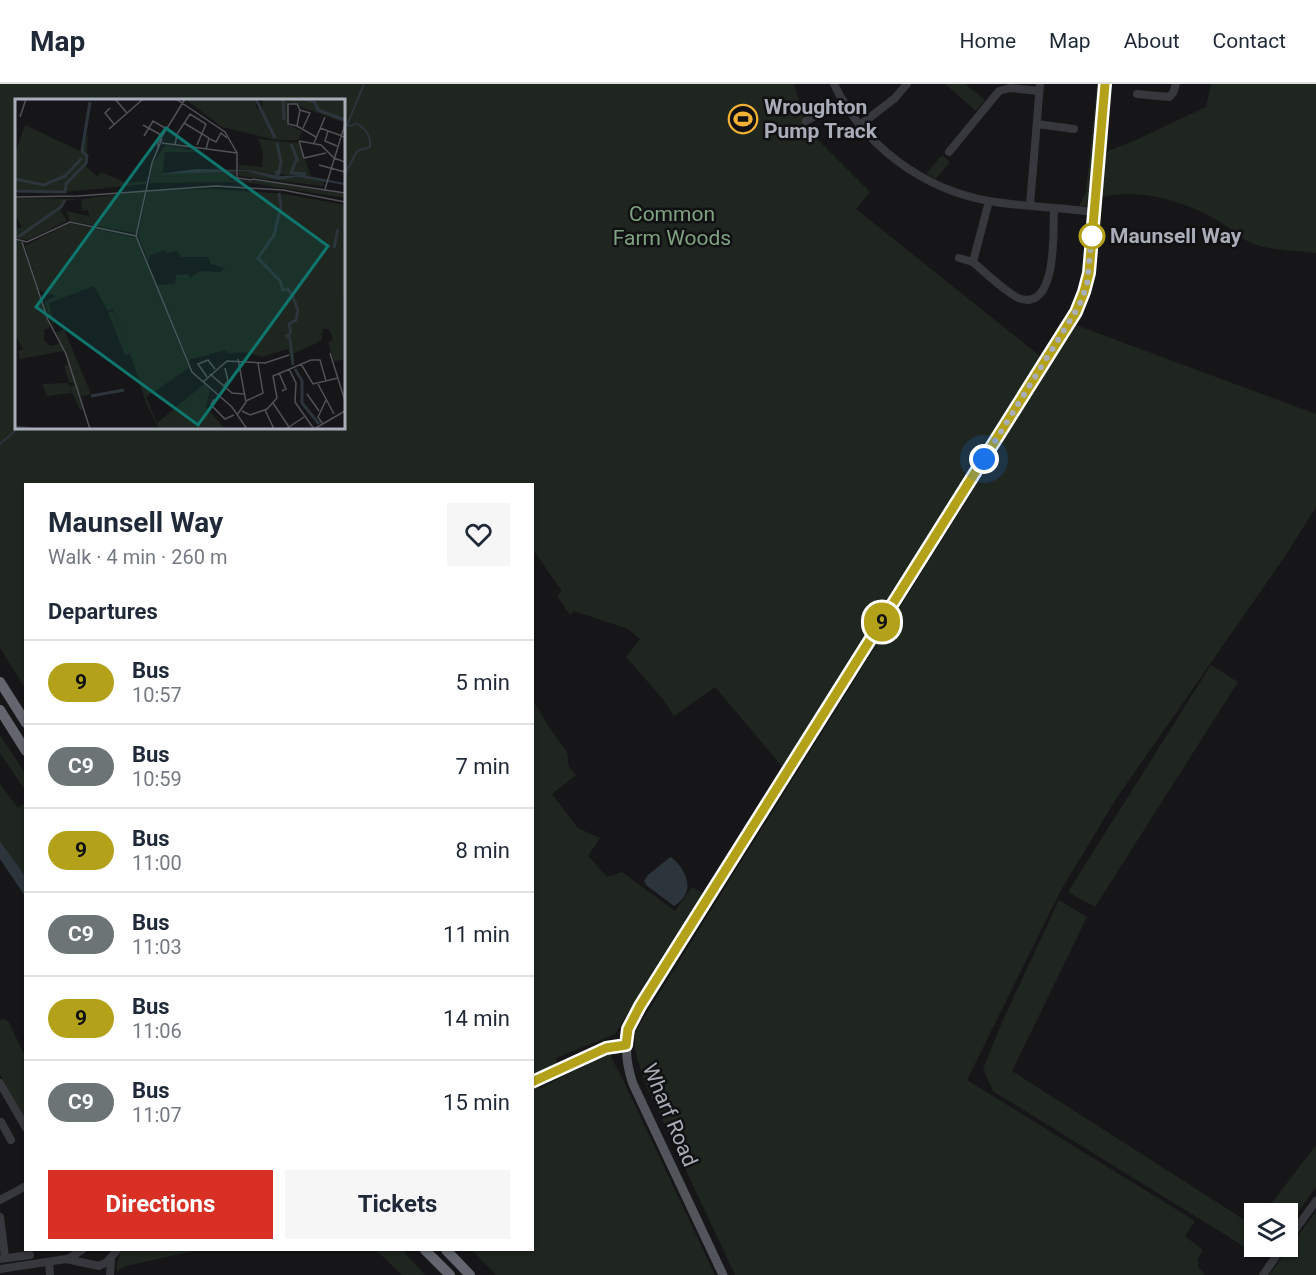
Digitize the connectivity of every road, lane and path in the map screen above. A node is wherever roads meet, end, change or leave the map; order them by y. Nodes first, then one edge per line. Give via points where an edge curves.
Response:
1 (834, 84) edge
2 (907, 84) edge
3 (1105, 84) edge
4 (1176, 84) edge
5 (1040, 88) edge
6 (1137, 94) dead end
7 (843, 101) junction
8 (806, 121) dead end
9 (1037, 124) junction
10 (860, 125) junction
11 (1074, 129) dead end
12 (949, 152) dead end
13 (989, 201) junction
14 (1030, 205) junction
15 (1054, 208) junction
16 (1093, 212) junction
17 (959, 258) dead end
18 (972, 262) junction
19 (0, 682) edge
20 (0, 710) edge
21 (24, 720) edge
22 (24, 748) edge
23 (626, 1045) junction
24 (534, 1081) edge
25 (0, 1083) edge
26 (1, 1122) edge
27 (24, 1125) edge
28 (6, 1137) edge
29 (24, 1187) edge
30 (0, 1200) edge
31 (1316, 1201) edge
32 (0, 1217) edge
33 (1298, 1226) edge
34 (81, 1251) edge
35 (83, 1251) edge
36 (426, 1251) edge
37 (447, 1251) edge
38 (113, 1253) edge
39 (30, 1255) dead end
40 (1275, 1257) edge
41 (3, 1258) edge
42 (66, 1260) junction
43 (49, 1262) junction
44 (92, 1264) junction
45 (0, 1269) edge
46 (50, 1275) edge
47 (109, 1275) edge
48 (450, 1275) edge
49 (470, 1275) edge
50 (723, 1275) edge
51 (1263, 1275) edge

1 - 7 street
2 - 10 street
3 - 16 main road, Wharf Road
4 - 6 street via 1169,97
5 - 9 street
5 - 12 street via 999,92
7 - 8 street
7 - 10 street
9 - 11 street
9 - 14 street
10 - 13 street via 912,172 956,193
13 - 14 street
13 - 18 street
14 - 15 street
15 - 16 street
15 - 18 street via 1049,273 1044,289 1035,298 1017,297
16 - 23 main road, Wharf Road via 1088,279 1076,312 640,1006 628,1029
17 - 18 street
19 - 21 highway
20 - 22 highway
23 - 24 street via 606,1048
23 - 50 main road, Wharf Road via 636,1089
25 - 27 street
26 - 28 street
29 - 30 street
31 - 33 street
32 - 41 street
34 - 42 street
35 - 44 street
36 - 48 highway
37 - 49 highway
38 - 44 street via 106,1263
38 - 47 street
39 - 41 street
40 - 51 street
42 - 43 street
42 - 44 street
43 - 45 street
43 - 46 street
44 - 47 street

